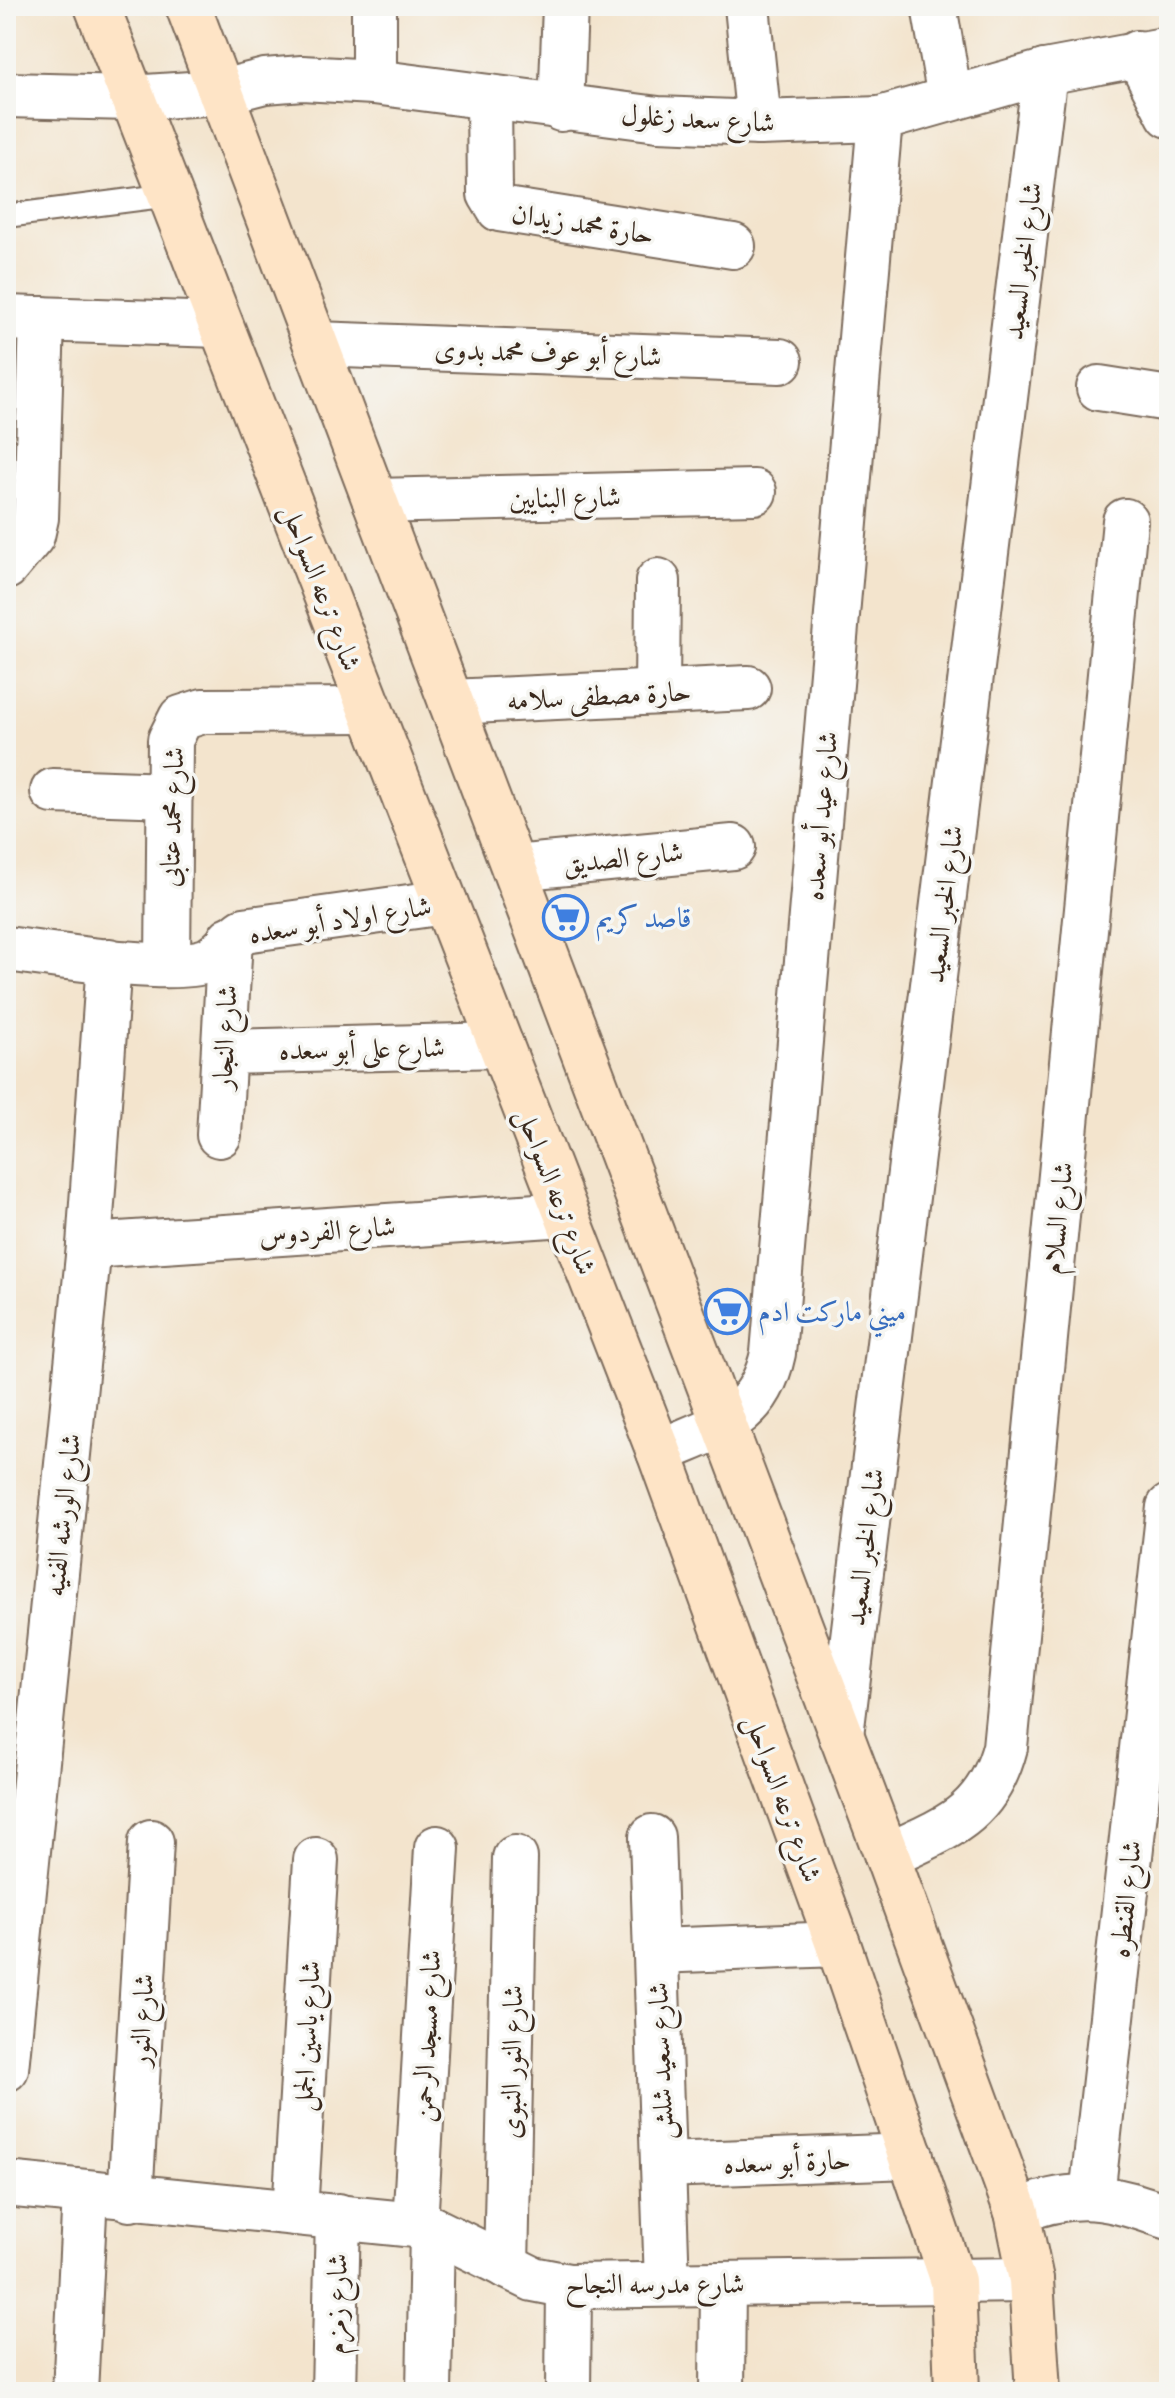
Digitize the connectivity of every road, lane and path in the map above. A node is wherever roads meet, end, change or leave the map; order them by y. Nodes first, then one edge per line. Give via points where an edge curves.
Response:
1 (97, 6) edge
2 (188, 6) edge
3 (374, 6) edge
4 (565, 6) edge
5 (747, 6) edge
6 (934, 6) edge
7 (1153, 51) edge
8 (1045, 72) junction
9 (374, 82) junction
10 (221, 92) junction
11 (6, 95) edge
12 (489, 97) junction
13 (131, 98) junction
14 (950, 98) junction
15 (561, 109) junction
16 (1169, 115) edge
17 (880, 119) junction
18 (759, 123) junction
19 (170, 195) junction
20 (6, 216) edge
21 (733, 246) dead end
22 (24, 318) edge
23 (220, 325) junction
24 (316, 344) junction
25 (780, 361) dead end
26 (1099, 388) dead end
27 (1169, 399) edge
28 (754, 492) dead end
29 (375, 501) junction
30 (1125, 521) dead end
31 (6, 567) edge
32 (658, 581) dead end
33 (748, 688) dead end
34 (657, 691) junction
35 (451, 702) junction
36 (370, 710) junction
37 (53, 791) dead end
38 (170, 795) junction
39 (733, 847) dead end
40 (514, 868) junction
41 (445, 902) junction
42 (230, 939) junction
43 (6, 949) edge
44 (109, 961) junction
45 (168, 964) junction
46 (501, 1045) junction
47 (224, 1052) junction
48 (219, 1135) dead end
49 (566, 1214) junction
50 (89, 1246) junction
51 (723, 1424) junction
52 (659, 1452) junction
53 (1169, 1507) edge
54 (841, 1735) junction
55 (652, 1837) dead end
56 (151, 1842) dead end
57 (437, 1848) dead end
58 (887, 1856) junction
59 (515, 1858) dead end
60 (316, 1860) dead end
61 (838, 1944) junction
62 (656, 1951) junction
63 (6, 2069) edge
64 (911, 2156) junction
65 (663, 2165) junction
66 (6, 2184) edge
67 (85, 2194) junction
68 (1092, 2196) junction
69 (130, 2199) junction
70 (1017, 2212) junction
71 (295, 2213) junction
72 (338, 2216) junction
73 (1169, 2217) edge
74 (424, 2227) junction
75 (506, 2266) junction
76 (1031, 2280) junction
77 (953, 2281) junction
78 (667, 2284) junction
79 (723, 2284) junction
80 (569, 2286) junction
81 (75, 2392) edge
82 (334, 2392) edge
83 (429, 2392) edge
84 (568, 2392) edge
85 (722, 2392) edge
86 (957, 2392) edge
87 (1038, 2392) edge

1 - 13 main road, شارع ترعه السواحل
2 - 10 main road
3 - 9 street
4 - 15 street
5 - 18 street
6 - 14 street
7 - 8 street, شارع سعد زغلول
7 - 16 street
8 - 14 street, شارع سعد زغلول
8 - 54 street, شارع الخبر السعيد
9 - 10 street, شارع سعد زغلول via 302,78
9 - 12 street, شارع سعد زغلول
10 - 13 street, شارع سعد زغلول
10 - 24 main road
11 - 13 street, شارع سعد زغلول
12 - 15 street, شارع سعد زغلول
12 - 21 street, حارة محمد زيدان via 490,194 499,209
13 - 19 main road, شارع ترعه السواحل
14 - 17 street, شارع سعد زغلول
15 - 18 street, شارع سعد زغلول
17 - 18 street, شارع سعد زغلول
17 - 51 street, شارع عيد أبو سعده via 773,1353 756,1400
19 - 20 lane
19 - 23 main road, شارع ترعه السواحل
22 - 23 street
22 - 31 street via 36,518 32,536
23 - 36 main road, شارع ترعه السواحل
24 - 25 street, شارع أبو عوف محمد بدوى
24 - 29 main road
26 - 27 street
28 - 29 street, شارع البنايين
29 - 35 main road
30 - 58 street, شارع السلام via 1005,1747 998,1775 980,1803 955,1824
32 - 34 street
33 - 34 street, حارة مصطفى سلامه
34 - 35 street, حارة مصطفى سلامه
35 - 40 main road
36 - 38 street, شارع محمد عتابى via 203,711 181,718 170,740
36 - 41 main road, شارع ترعه السواحل
37 - 38 street
38 - 45 street, شارع محمد عتابى
39 - 40 street, شارع الصديق
40 - 51 main road
41 - 42 street, شارع اولاد أبو سعده via 261,926
41 - 46 main road, شارع ترعه السواحل
42 - 45 street, شارع اولاد أبو سعده via 204,962
42 - 47 street, شارع النجار
43 - 44 street, شارع اولاد أبو سعده
44 - 45 street, شارع اولاد أبو سعده
44 - 50 street, شارع الورشه الفنيه
46 - 47 street, شارع على أبو سعده
46 - 49 main road, شارع ترعه السواحل
47 - 48 street, شارع النجار
49 - 50 street, شارع الفردوس
49 - 52 main road, شارع ترعه السواحل
50 - 63 street, شارع الورشه الفنيه
51 - 52 street, شارع عيد أبو سعده
51 - 54 main road
52 - 61 main road, شارع ترعه السواحل
53 - 68 street, شارع القنطره
54 - 58 main road
55 - 62 street, شارع سعيد شلش
56 - 69 street, شارع النور
57 - 74 street, شارع مسجد الرحمن
58 - 70 main road
59 - 75 street, شارع النور النبوى
60 - 71 street, شارع ياسين الجمل
61 - 62 street
61 - 64 main road, شارع ترعه السواحل
62 - 65 street, شارع سعيد شلش
64 - 65 street, حارة أبو سعده
64 - 77 main road, شارع ترعه السواحل
65 - 78 street, شارع سعيد شلش
66 - 67 street, شارع مدرسه النجاح
67 - 69 street, شارع مدرسه النجاح
67 - 81 street
68 - 70 street via 1046,2200
68 - 73 street
69 - 71 street, شارع مدرسه النجاح
70 - 76 main road
71 - 72 street, شارع مدرسه النجاح
72 - 74 street, شارع مدرسه النجاح
72 - 82 street, شارع زمزم
74 - 75 street, شارع مدرسه النجاح
74 - 83 street, شارع مسجد الرحمن
75 - 80 street, شارع مدرسه النجاح via 533,2279
76 - 77 street, شارع مدرسه النجاح
76 - 87 main road
77 - 79 street, شارع مدرسه النجاح
77 - 86 main road, شارع ترعه السواحل
78 - 79 street, شارع مدرسه النجاح
78 - 80 street, شارع مدرسه النجاح
79 - 85 street
80 - 84 street

